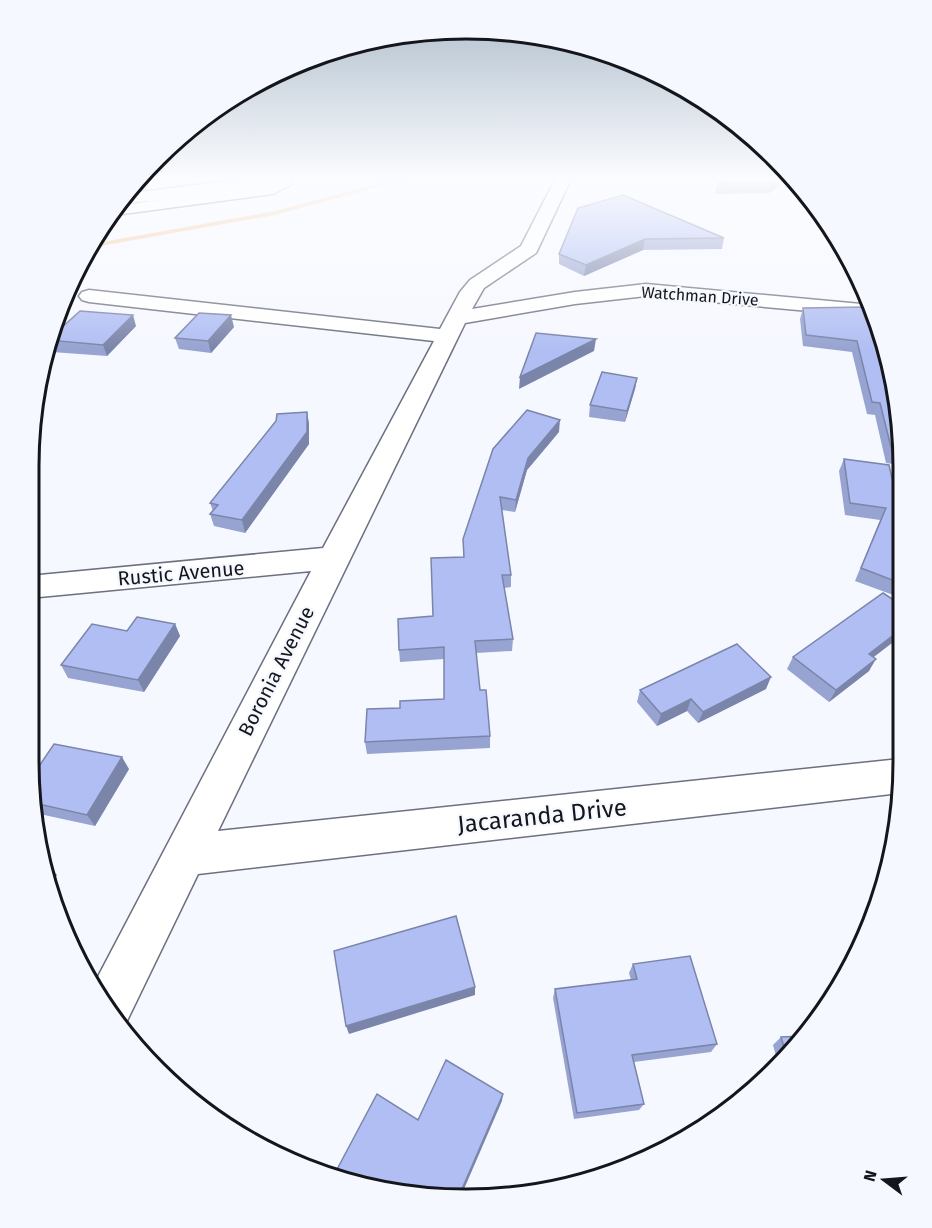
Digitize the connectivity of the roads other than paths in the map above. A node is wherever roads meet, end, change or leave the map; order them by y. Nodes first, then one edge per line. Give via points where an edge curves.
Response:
1 (536, 235) edge
2 (89, 296) dead end
3 (863, 310) edge
4 (452, 327) junction
5 (333, 558) junction
6 (39, 586) edge
7 (892, 777) edge
8 (184, 855) junction
9 (112, 1000) edge

1 - 4 street, Boronia Avenue via 529,249 477,284
2 - 4 street
3 - 4 street, Watchman Drive via 645,290 575,298
4 - 5 street, Boronia Avenue
5 - 6 street, Rustic Avenue
5 - 8 street, Boronia Avenue
7 - 8 street, Jacaranda Drive
8 - 9 street, Boronia Avenue

